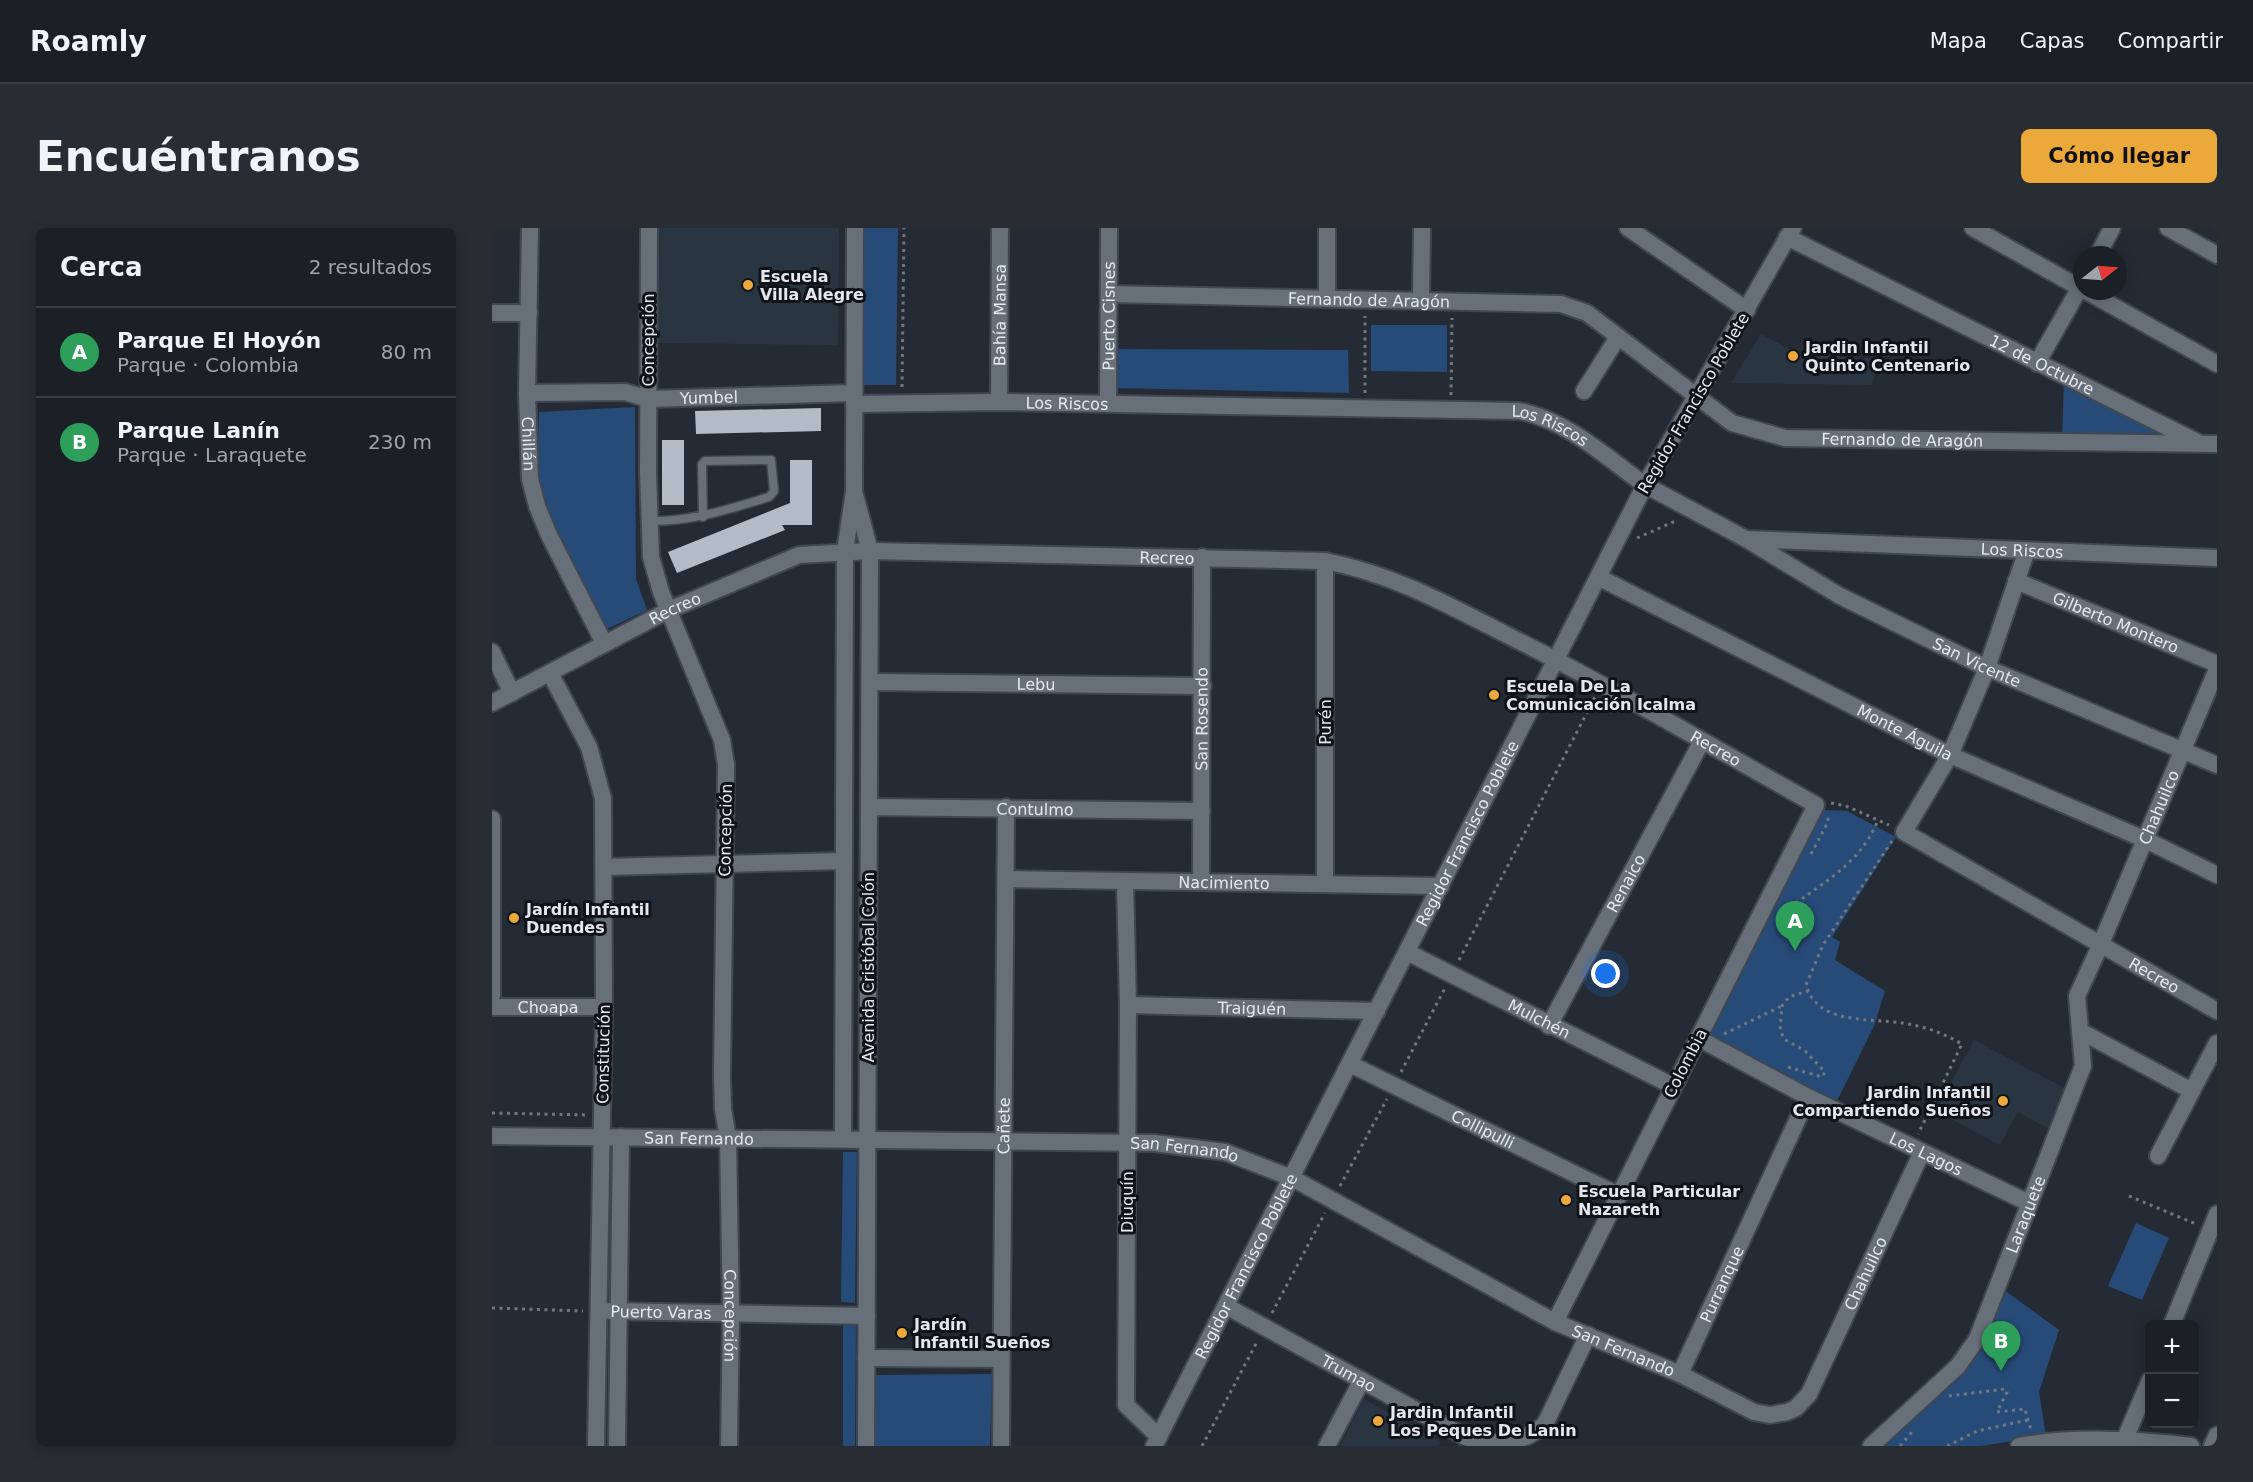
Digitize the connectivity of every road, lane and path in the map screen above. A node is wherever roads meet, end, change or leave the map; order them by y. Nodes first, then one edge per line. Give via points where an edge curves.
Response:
1 (530, 228) edge
2 (649, 228) edge
3 (855, 228) edge
4 (904, 228) edge
5 (1000, 228) edge
6 (1109, 228) edge
7 (1327, 228) edge
8 (1422, 228) edge
9 (1628, 228) edge
10 (1973, 228) edge
11 (2112, 228) edge
12 (2168, 228) edge
13 (1791, 231) edge
14 (2103, 246) edge
15 (2217, 255) edge
16 (2073, 283) edge
17 (1109, 294) junction
18 (1327, 298) junction
19 (1421, 300) junction
20 (2075, 300) edge
21 (2103, 300) edge
22 (1747, 310) junction
23 (492, 313) edge
24 (529, 313) junction
25 (1375, 314) dead end
26 (1452, 329) dead end
27 (1618, 337) junction
28 (2037, 363) junction
29 (2217, 364) edge
30 (1584, 391) dead end
31 (527, 393) junction
32 (1365, 396) dead end
33 (1451, 396) dead end
34 (1696, 396) junction
35 (648, 399) junction
36 (854, 399) junction
37 (999, 402) junction
38 (1108, 403) junction
39 (902, 404) junction
40 (2199, 443) junction
41 (2217, 444) edge
42 (1646, 485) junction
43 (854, 491) junction
44 (703, 517) junction
45 (649, 521) junction
46 (1746, 539) junction
47 (845, 551) junction
48 (870, 551) junction
49 (2026, 553) junction
50 (1202, 558) junction
51 (2217, 558) edge
52 (1325, 561) junction
53 (1598, 577) junction
54 (2016, 582) junction
55 (669, 610) junction
56 (604, 643) junction
57 (492, 652) edge
58 (1556, 659) junction
59 (2217, 666) edge
60 (1987, 668) junction
61 (550, 673) junction
62 (870, 682) junction
63 (1601, 685) junction
64 (1203, 686) junction
65 (512, 693) junction
66 (492, 703) edge
67 (1702, 741) junction
68 (2183, 750) junction
69 (1950, 755) junction
70 (2217, 765) edge
71 (1816, 805) junction
72 (869, 807) junction
73 (1006, 807) junction
74 (1202, 811) junction
75 (492, 819) edge
76 (1878, 820) junction
77 (1902, 831) junction
78 (2146, 840) junction
79 (844, 861) junction
80 (724, 862) junction
81 (605, 867) junction
82 (2217, 875) edge
83 (1006, 879) junction
84 (1201, 881) junction
85 (1125, 882) junction
86 (1325, 884) junction
87 (1441, 886) junction
88 (492, 890) edge
89 (1772, 927) dead end
90 (2100, 946) junction
91 (1407, 952) junction
92 (1452, 975) junction
93 (1808, 991) junction
94 (492, 994) edge
95 (1128, 1005) junction
96 (1782, 1006) junction
97 (492, 1007) edge
98 (604, 1007) junction
99 (1377, 1011) junction
100 (2217, 1011) edge
101 (1549, 1026) junction
102 (2080, 1031) junction
103 (1704, 1041) junction
104 (2217, 1043) edge
105 (1350, 1064) junction
106 (1783, 1065) dead end
107 (1394, 1086) junction
108 (1673, 1086) junction
109 (2192, 1091) junction
110 (1808, 1097) junction
111 (492, 1113) edge
112 (602, 1115) junction
113 (492, 1136) edge
114 (602, 1137) junction
115 (621, 1137) junction
116 (728, 1138) junction
117 (843, 1138) junction
118 (867, 1138) junction
119 (1002, 1140) junction
120 (1128, 1143) junction
121 (1917, 1150) junction
122 (2158, 1156) dead end
123 (1292, 1178) junction
124 (1618, 1195) junction
125 (2129, 1196) dead end
126 (1333, 1199) junction
127 (2029, 1203) junction
128 (2217, 1214) edge
129 (2210, 1230) junction
130 (1226, 1306) junction
131 (492, 1308) edge
132 (597, 1311) junction
133 (619, 1311) junction
134 (731, 1314) junction
135 (867, 1316) junction
136 (2174, 1320) edge
137 (1555, 1322) junction
138 (1265, 1326) junction
139 (1588, 1335) junction
140 (866, 1358) junction
141 (1000, 1359) junction
142 (1680, 1374) junction
143 (1944, 1378) junction
144 (1362, 1380) junction
145 (2145, 1392) edge
146 (1809, 1394) joint
147 (2028, 1420) junction
148 (2217, 1435) edge
149 (1156, 1441) edge
150 (2124, 1441) junction
151 (2167, 1444) edge
152 (2027, 1445) edge
153 (596, 1446) edge
154 (617, 1446) edge
155 (729, 1446) edge
156 (866, 1446) edge
157 (1001, 1446) edge
158 (1202, 1446) edge
159 (1327, 1446) edge
160 (1871, 1446) edge
161 (1947, 1446) edge
162 (2191, 1446) edge
163 (2212, 1446) edge

1 - 24 street, Chillán
2 - 35 street, Concepción
3 - 36 street, Avenida Cristóbal Colón
4 - 39 path
5 - 37 street, Bahía Mansa
6 - 17 street, Puerto Cisnes
7 - 18 street
8 - 19 street
9 - 22 street
10 - 16 street
11 - 14 street
12 - 15 street
13 - 22 street, Regidor Francisco Poblete
13 - 28 street, 12 de Octubre
17 - 18 street, Fernando de Aragón
17 - 38 street, Puerto Cisnes
18 - 19 street, Fernando de Aragón
19 - 27 street, Fernando de Aragón via 1561,304 1587,313
20 - 28 street
21 - 29 street
22 - 34 street, Regidor Francisco Poblete
23 - 24 street
24 - 31 street, Chillán
25 - 32 path via 1365,315
26 - 33 path
27 - 30 street
27 - 34 street, Fernando de Aragón
28 - 40 street, 12 de Octubre
31 - 35 street, Yumbel via 625,392
31 - 56 street, Chillán via 530,479 537,506
34 - 40 street, Fernando de Aragón via 1732,423 1785,438 2031,444
34 - 42 street, Regidor Francisco Poblete
35 - 36 street, Yumbel
35 - 45 street, Concepción
36 - 39 street, Los Riscos
36 - 43 street, Avenida Cristóbal Colón
37 - 38 street, Los Riscos
37 - 39 street, Los Riscos
38 - 42 street, Los Riscos via 1519,411 1541,415 1562,426
40 - 41 street, Fernando de Aragón
42 - 46 street, Los Riscos
42 - 53 street, Regidor Francisco Poblete
43 - 47 street, Avenida Cristóbal Colón
43 - 48 street, Avenida Cristóbal Colón
44 - 44 lane via 769,497 774,491 771,460 705,461
44 - 45 lane
45 - 55 street, Concepción via 655,574
46 - 49 street, Los Riscos
46 - 60 street, San Vicente via 1840,596
47 - 48 street, Recreo
47 - 55 street, Recreo via 799,555
47 - 79 street, Avenida Cristóbal Colón
48 - 50 street, Recreo
48 - 62 street, Avenida Cristóbal Colón
49 - 51 street, Los Riscos
49 - 54 street
50 - 52 street, Recreo
50 - 64 street, San Rosendo
52 - 58 street, Recreo via 1405,583
52 - 86 street, Purén
53 - 58 street, Regidor Francisco Poblete
53 - 69 street, Monte Águila
54 - 59 street, Gilberto Montero
54 - 60 street
55 - 56 street, Recreo
55 - 80 street, Concepción via 722,740 726,765
56 - 61 street, Recreo
57 - 65 street
58 - 63 street, Recreo
58 - 87 street, Regidor Francisco Poblete
59 - 68 street, Chahuilco
60 - 68 street, San Vicente
60 - 69 street
61 - 65 street, Recreo
61 - 81 street, Constitución via 595,763 603,798
62 - 64 street, Lebu
62 - 72 street, Avenida Cristóbal Colón
63 - 67 street, Recreo
63 - 92 path
64 - 74 street, San Rosendo
65 - 66 street, Recreo
67 - 71 street, Recreo
67 - 101 street, Renaico
68 - 70 street, San Vicente
68 - 78 street, Chahuilco
69 - 77 street
69 - 78 street, Monte Águila
71 - 76 path via 1838,804
71 - 103 street, Colombia
72 - 73 street, Contulmo
72 - 118 street, Avenida Cristóbal Colón
73 - 74 street, Contulmo
73 - 83 street, Cañete
74 - 84 street, San Rosendo
75 - 88 street
76 - 77 path
76 - 89 path via 1867,844 1850,865 1791,905
77 - 90 street, Recreo
77 - 93 path via 1816,956 1806,985
78 - 82 street, Monte Águila
78 - 90 street, Chahuilco
79 - 80 street
79 - 117 street, Avenida Cristóbal Colón
80 - 81 street
80 - 116 street, Concepción via 722,1076
81 - 98 street, Constitución
83 - 85 street, Nacimiento
83 - 119 street, Cañete
84 - 85 street, Nacimiento
84 - 86 street, Nacimiento
85 - 95 street, Diuquín
86 - 87 street, Nacimiento
87 - 91 street, Regidor Francisco Poblete
88 - 94 street
90 - 100 street, Recreo
90 - 102 street, Laraquete via 2077,996
91 - 92 street, Mulchén
91 - 99 street, Regidor Francisco Poblete
92 - 101 street, Mulchén
92 - 107 path
93 - 96 path via 1790,997
93 - 121 path via 1822,1008 1844,1016 1942,1032 1962,1044
95 - 99 street, Traiguén
95 - 120 street, Diuquín
96 - 103 path
96 - 106 path via 1780,1030 1785,1039 1825,1072 1822,1077
97 - 98 street, Choapa
98 - 112 street, Constitución
99 - 105 street, Regidor Francisco Poblete
101 - 108 street, Mulchén
102 - 109 street
102 - 127 street, Laraquete via 2083,1066
103 - 108 street, Colombia
103 - 110 street, Los Lagos
104 - 109 street
105 - 107 street, Collipulli
105 - 123 street, Regidor Francisco Poblete
107 - 124 street, Collipulli
107 - 126 path
108 - 124 street, Colombia
109 - 122 street
110 - 121 street, Los Lagos
110 - 142 street, Purranque
111 - 112 path
112 - 114 street, Constitución
113 - 114 street, San Fernando
114 - 115 street, San Fernando
114 - 132 street, Constitución
115 - 116 street, San Fernando
115 - 133 street
116 - 117 street, San Fernando
116 - 134 street, Concepción
117 - 118 street, San Fernando
118 - 119 street, San Fernando
118 - 135 street, Avenida Cristóbal Colón
119 - 120 street, San Fernando
119 - 141 street, Cañete
120 - 123 street, San Fernando via 1213,1150
120 - 149 street, Diuquín via 1126,1405
121 - 127 street, Los Lagos
121 - 146 street, Chahuilco
123 - 126 street, San Fernando
123 - 130 street, Regidor Francisco Poblete
124 - 137 street, Colombia
125 - 129 path
126 - 137 street, San Fernando
126 - 138 path
127 - 143 street, Laraquete via 1977,1339 1966,1357
128 - 129 street
129 - 136 street
130 - 138 street, Trumao
130 - 149 street, Regidor Francisco Poblete
131 - 132 path, Puerto Varas
132 - 133 street, Puerto Varas
132 - 153 street, Constitución
133 - 134 street, Puerto Varas
133 - 154 street
134 - 135 street, Puerto Varas
134 - 155 street, Concepción
135 - 140 street, Avenida Cristóbal Colón
137 - 139 street, San Fernando
138 - 144 street, Trumao
138 - 158 path
139 - 142 street, San Fernando
139 - 144 street, Trumao via 1545,1424 1514,1443 1477,1442
140 - 141 street
140 - 156 street, Avenida Cristóbal Colón
141 - 157 street, Cañete
142 - 146 street, San Fernando via 1762,1414 1787,1412
143 - 147 path via 1950,1397 2005,1389 1996,1412 2025,1409
143 - 160 street, Laraquete
144 - 159 street
145 - 150 street
147 - 152 path
147 - 161 path via 1977,1431
148 - 163 street
150 - 151 street
150 - 152 street
151 - 162 street

